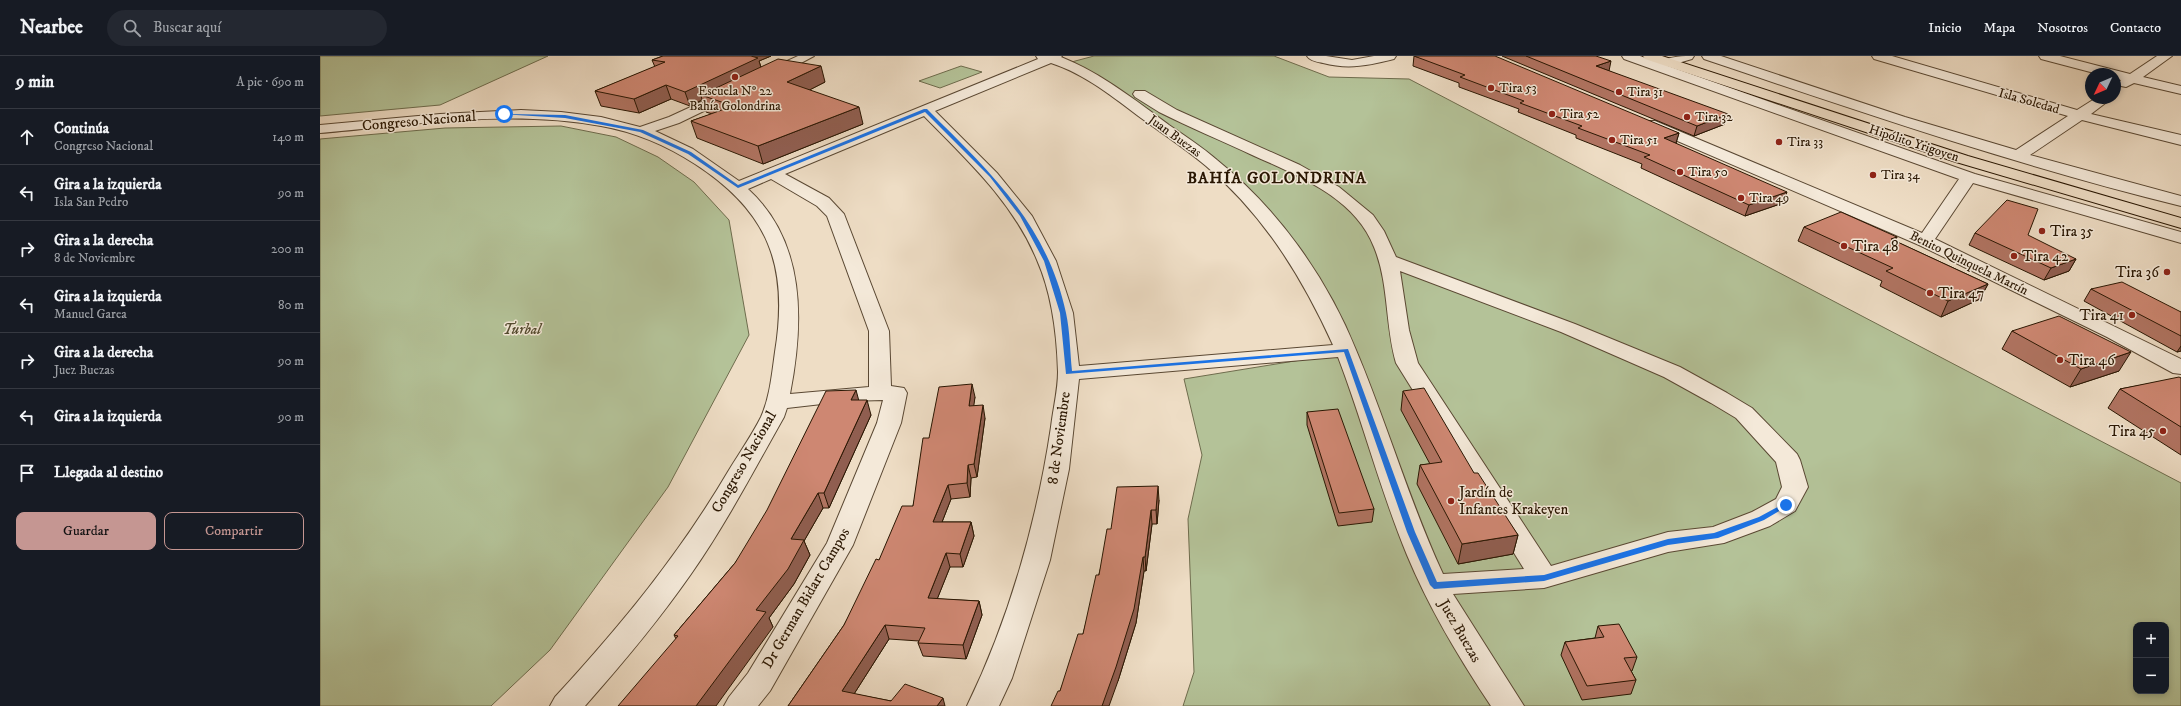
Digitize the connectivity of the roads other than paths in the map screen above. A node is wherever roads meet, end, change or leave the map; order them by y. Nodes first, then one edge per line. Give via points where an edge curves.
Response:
1 (808, 56) edge
2 (1313, 56) edge
3 (1390, 56) edge
4 (1628, 56) edge
5 (1649, 56) edge
6 (1708, 56) edge
7 (1878, 56) edge
8 (2045, 56) edge
9 (2166, 56) edge
10 (1055, 58) edge
11 (1673, 59) edge
12 (2091, 68) edge
13 (2121, 76) edge
14 (2132, 79) junction
15 (759, 80) edge
16 (745, 86) edge
17 (2121, 87) edge
18 (2181, 90) edge
19 (2095, 104) edge
20 (926, 110) junction
21 (2079, 115) junction
22 (1636, 118) edge
23 (320, 129) edge
24 (641, 131) junction
25 (2181, 140) edge
26 (2018, 156) junction
27 (772, 173) junction
28 (1969, 177) junction
29 (738, 187) junction
30 (2181, 201) edge
31 (2181, 217) edge
32 (2181, 223) edge
33 (2181, 238) edge
34 (1925, 241) junction
35 (1389, 261) junction
36 (1346, 350) junction
37 (2181, 368) edge
38 (1069, 373) junction
39 (880, 392) junction
40 (778, 402) junction
41 (1544, 578) junction
42 (1434, 585) junction
43 (566, 706) edge
44 (740, 706) edge
45 (983, 706) edge
46 (1508, 706) edge

1 - 15 street
2 - 3 street via 1346,65
4 - 28 street
5 - 11 main road, Hipólito Yrigoyen
6 - 26 street
7 - 21 street, Isla Soledad
8 - 12 street
9 - 14 street
10 - 20 street
10 - 35 street via 1111,76 1156,106 1312,176 1356,208 1376,231
10 - 36 street, Juan Buezas via 1134,106 1212,164 1249,200 1286,243 1315,289
11 - 31 main road, Hipólito Yrigoyen via 1993,164
11 - 32 main road, Hipólito Yrigoyen via 1962,159
13 - 14 street
14 - 17 street
14 - 18 street
16 - 24 street via 674,120
19 - 21 street
20 - 27 street
20 - 38 street, 8 de Noviembre via 991,176 1023,216 1046,261 1063,313
21 - 25 street, Isla Soledad
21 - 26 street
22 - 34 street, Benito Quinquela Martín
23 - 24 street, Congreso Nacional via 504,114 542,114
24 - 29 street, Congreso Nacional via 690,153
26 - 30 street
27 - 29 street
27 - 39 street via 823,202 835,214 879,331
28 - 33 street
28 - 34 street
29 - 40 street, Congreso Nacional via 753,203 773,232 787,274 790,321
34 - 37 street, Benito Quinquela Martín
35 - 41 street via 1400,345 1407,362
35 - 41 street via 1568,328 1672,372 1744,413 1788,460 1795,487 1786,505 1762,518 1715,536 1668,542
36 - 38 street
36 - 42 street, Juez Buezas via 1411,532
38 - 45 street, 8 de Noviembre via 1057,470 1036,560 997,678
39 - 40 street, Dr German Bidart Campos
39 - 44 street, Dr German Bidart Campos via 896,393 889,423 840,545 759,682
40 - 43 street, Congreso Nacional via 772,418 720,505 668,585
41 - 42 street
42 - 46 street, Juez Buezas via 1469,650

